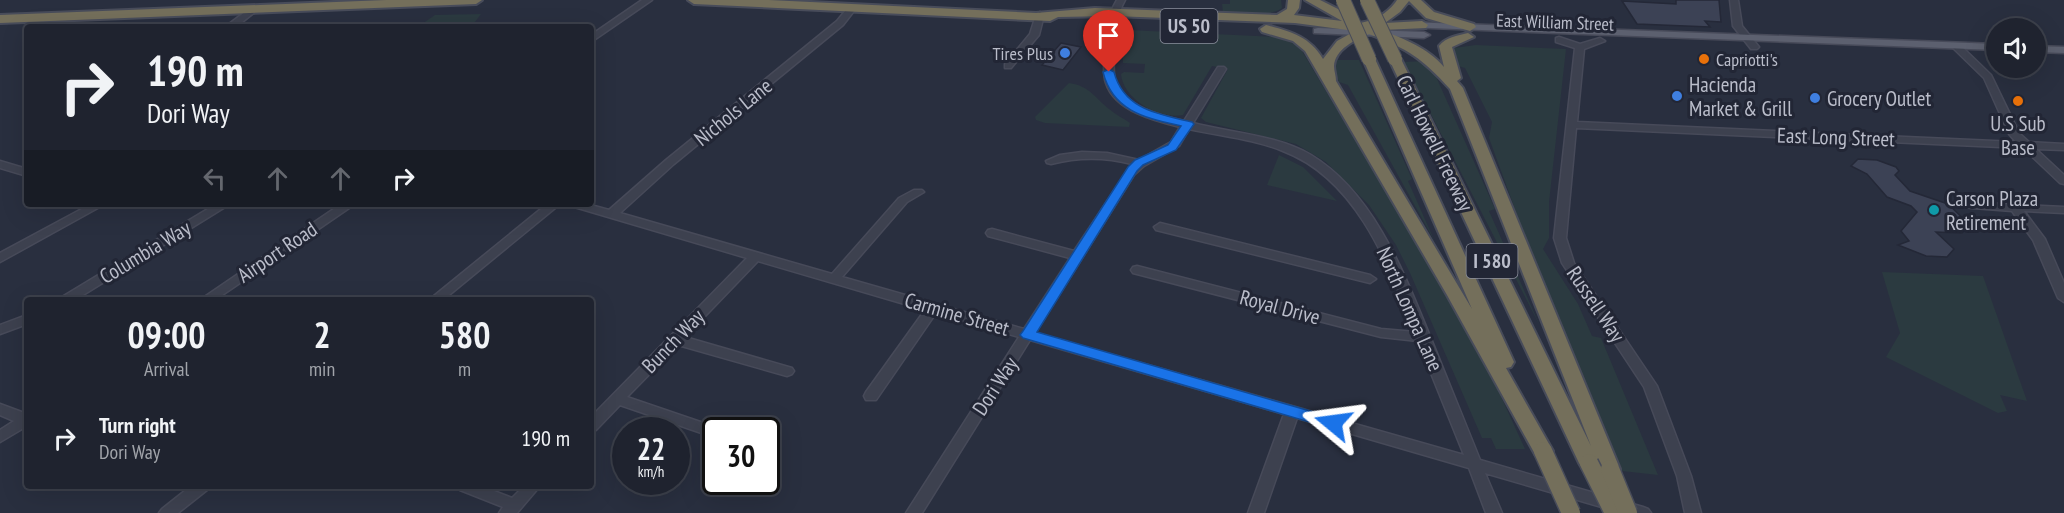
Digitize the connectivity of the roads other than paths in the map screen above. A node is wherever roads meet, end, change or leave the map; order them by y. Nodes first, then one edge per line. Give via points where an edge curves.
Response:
1 (476, 0) edge
2 (648, 0) edge
3 (694, 0) edge
4 (1121, 0) edge
5 (1127, 0) edge
6 (1294, 0) edge
7 (1311, 0) edge
8 (1343, 0) edge
9 (1367, 0) edge
10 (1403, 0) edge
11 (1414, 0) edge
12 (1734, 0) edge
13 (853, 7) junction
14 (253, 9) junction
15 (1040, 15) junction
16 (1160, 15) junction
17 (1186, 16) junction
18 (1113, 18) junction
19 (0, 19) edge
20 (236, 24) edge
21 (1268, 24) junction
22 (1368, 28) junction
23 (1424, 30) joint
24 (1469, 32) junction
25 (594, 37) edge
26 (1559, 40) junction
27 (1600, 41) junction
28 (1750, 43) junction
29 (1580, 47) junction
30 (1986, 48) edge
31 (2046, 49) edge
32 (1960, 50) junction
33 (2064, 50) edge
34 (1986, 53) edge
35 (2046, 56) edge
36 (2064, 57) edge
37 (1008, 66) dead end
38 (1221, 69) dead end
39 (1333, 85) junction
40 (1456, 88) junction
41 (1188, 124) junction
42 (1572, 125) junction
43 (2026, 145) junction
44 (2064, 147) edge
45 (1051, 161) dead end
46 (1139, 163) junction
47 (1, 165) edge
48 (24, 172) edge
49 (2064, 181) edge
50 (918, 192) dead end
51 (1964, 205) dead end
52 (94, 207) edge
53 (219, 207) edge
54 (345, 207) edge
55 (550, 207) edge
56 (584, 207) edge
57 (2015, 207) junction
58 (2064, 210) edge
59 (611, 215) junction
60 (1160, 227) dead end
61 (992, 233) dead end
62 (1078, 256) junction
63 (755, 257) junction
64 (0, 258) edge
65 (1137, 270) dead end
66 (2059, 276) edge
67 (834, 279) junction
68 (1370, 279) dead end
69 (71, 297) edge
70 (210, 297) edge
71 (439, 297) edge
72 (2064, 298) edge
73 (933, 307) junction
74 (24, 320) edge
75 (0, 330) edge
76 (1028, 335) junction
77 (1425, 337) junction
78 (674, 339) junction
79 (787, 371) dead end
80 (871, 396) dead end
81 (617, 399) junction
82 (0, 409) edge
83 (1292, 411) junction
84 (24, 419) edge
85 (24, 421) edge
86 (594, 423) edge
87 (702, 428) edge
88 (0, 437) edge
89 (1543, 451) junction
90 (1477, 465) junction
91 (198, 489) edge
92 (471, 489) edge
93 (530, 489) edge
94 (510, 509) edge
95 (167, 513) edge
96 (914, 513) edge
97 (1256, 513) edge
98 (1494, 513) edge
99 (1571, 513) edge
100 (1614, 513) edge
101 (1628, 513) edge
102 (1643, 513) edge
103 (1692, 513) edge

1 - 14 highway
2 - 25 street
3 - 13 highway, US 50
4 - 18 street
5 - 16 highway via 1137,9
6 - 21 highway via 1290,14
7 - 22 highway
8 - 89 highway, Carl Howell Freeway / I 580, bridge
9 - 100 highway, Carl Howell Freeway / I 580, bridge
10 - 22 highway via 1393,13
11 - 24 highway via 1430,15
12 - 28 street via 1737,26
13 - 15 highway, US 50
13 - 59 street, Nichols Lane via 840,23
14 - 19 highway
14 - 20 street
15 - 18 highway, US 50 via 1069,21
15 - 37 street via 1032,39
16 - 17 highway, US 50
16 - 18 highway, US 50
17 - 18 highway via 1162,21
17 - 21 highway, US 50
18 - 21 highway, US 50
18 - 41 street, North Lompa Lane via 1109,74 1116,93 1141,112
21 - 22 highway, US 50
21 - 39 highway via 1304,43
22 - 23 highway
22 - 39 highway via 1331,54 1327,73
22 - 40 highway via 1430,59
23 - 24 main road, East William Street
24 - 26 main road, East William Street
24 - 28 main road, East William Street
24 - 40 highway via 1445,47
26 - 27 main road, East William Street
26 - 29 street
27 - 28 main road, East William Street
27 - 29 street
28 - 32 main road, East William Street
29 - 42 street, Russell Way
30 - 32 main road, East William Street
31 - 33 main road
32 - 34 main road, East William Street
32 - 43 street via 1988,77 2010,128
35 - 36 main road
38 - 41 street, Dori Way
39 - 89 highway
40 - 101 highway, bridge
41 - 46 street, Dori Way via 1172,147
41 - 77 street, North Lompa Lane via 1281,146 1321,168 1352,201 1382,244
42 - 43 street, East Long Street
42 - 103 street, Russell Way via 1561,221 1564,252 1575,276 1650,387 1684,476
43 - 44 street, East Long Street
43 - 49 street
45 - 46 street via 1074,156
46 - 62 street, Dori Way
47 - 48 street
50 - 67 street via 903,200
51 - 57 street
52 - 64 street
53 - 69 street, Columbia Way
54 - 70 street, Airport Road
55 - 71 street
56 - 59 street, Carmine Street
57 - 58 street
57 - 66 street via 2039,239
59 - 63 street, Carmine Street
60 - 68 street
61 - 62 street
62 - 76 street, Dori Way
63 - 67 street, Carmine Street
63 - 78 street, Bunch Way
65 - 77 street, Royal Drive via 1372,331
66 - 72 street
67 - 73 street, Carmine Street
73 - 76 street, Carmine Street
73 - 80 street
74 - 75 street
76 - 83 street, Carmine Street
76 - 96 street, Dori Way
77 - 90 street, North Lompa Lane
78 - 79 street
78 - 81 street, Bunch Way
81 - 86 street, Bunch Way
81 - 87 street
82 - 84 street
83 - 90 street, Carmine Street
83 - 97 street
85 - 88 street
89 - 99 highway, Carl Howell Freeway / I 580, bridge
90 - 98 street, North Lompa Lane
90 - 102 street, Carmine Street
91 - 95 street
92 - 94 street
93 - 94 street

